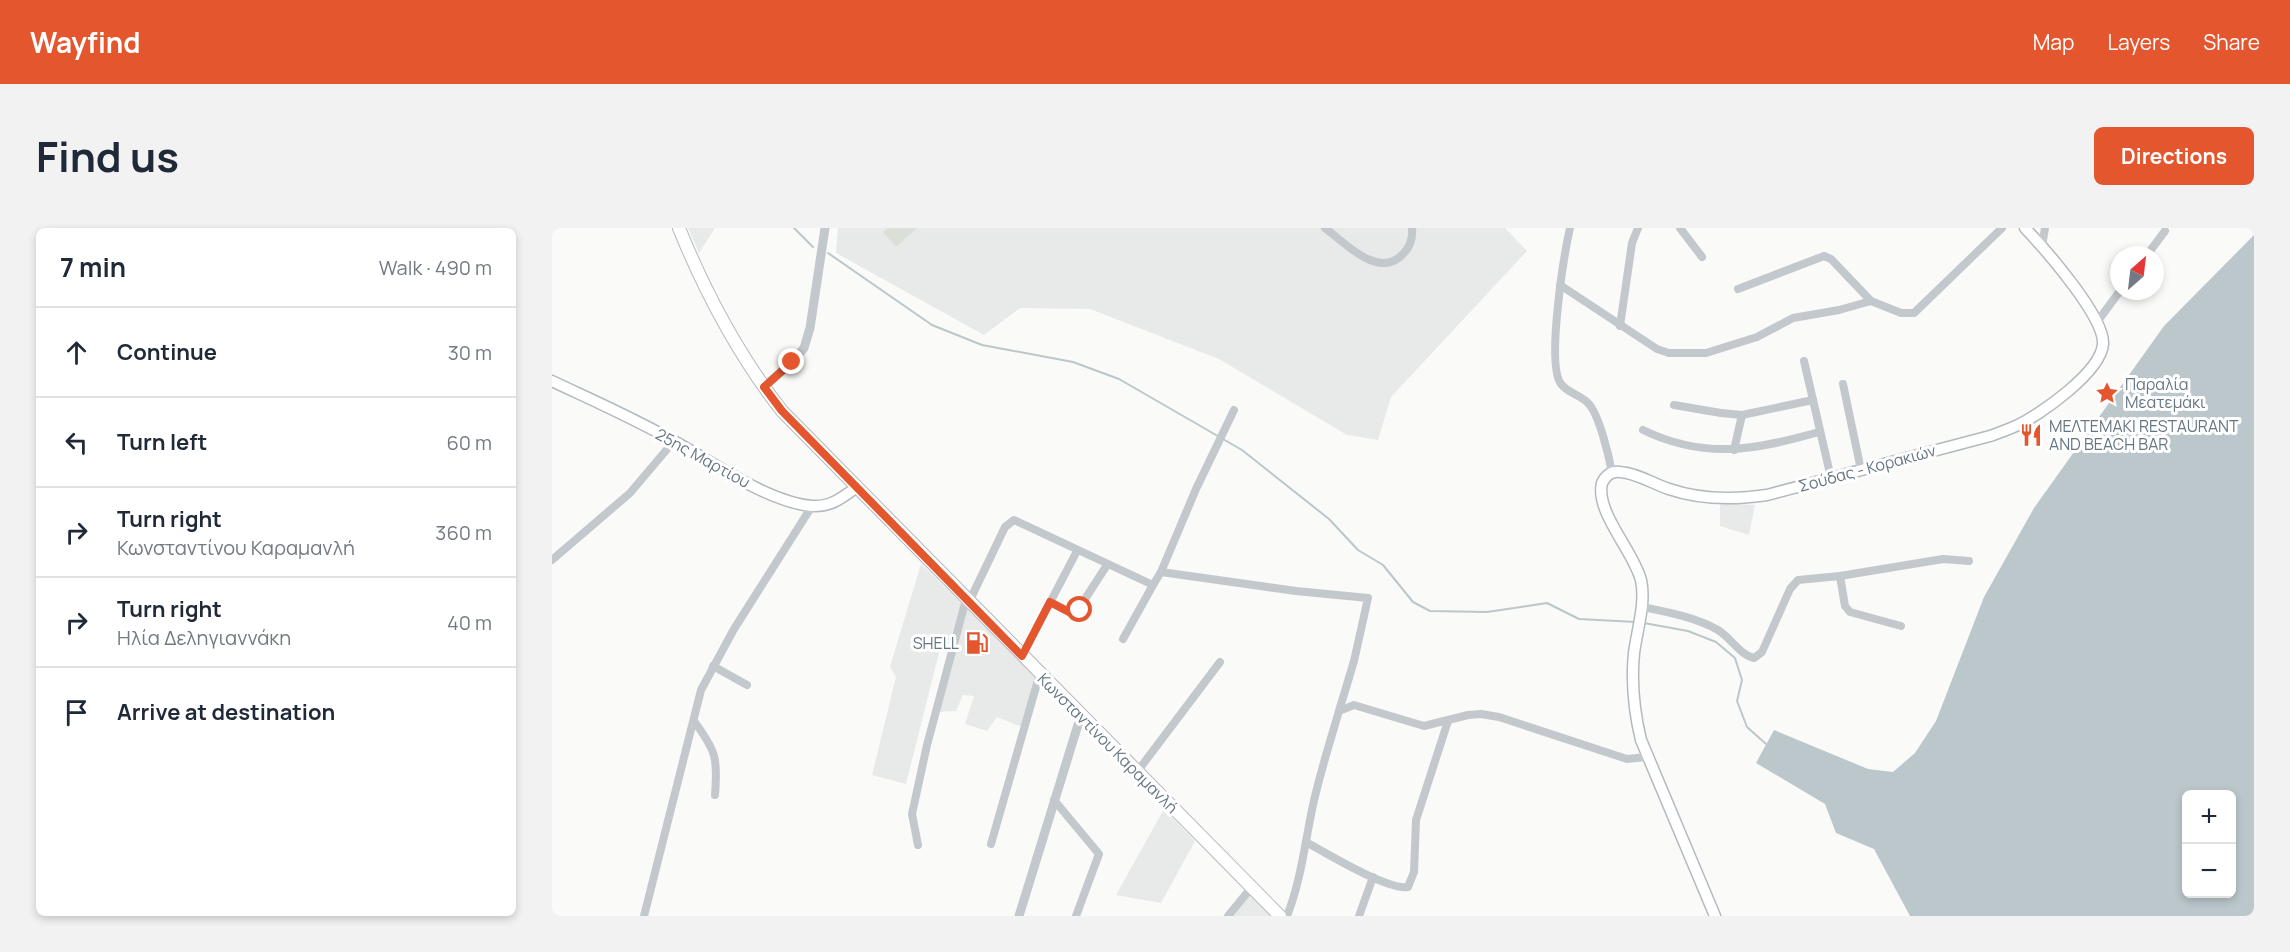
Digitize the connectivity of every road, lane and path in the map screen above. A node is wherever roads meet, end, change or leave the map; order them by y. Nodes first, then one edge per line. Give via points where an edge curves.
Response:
1 (679, 228) edge
2 (825, 228) edge
3 (1325, 228) edge
4 (1412, 228) edge
5 (1570, 228) edge
6 (1638, 228) edge
7 (1680, 228) edge
8 (2002, 228) edge
9 (2025, 228) edge
10 (2046, 228) edge
11 (2165, 231) dead end
12 (2042, 246) junction
13 (2154, 246) edge
14 (1702, 257) dead end
15 (1560, 285) junction
16 (1738, 289) dead end
17 (2113, 300) edge
18 (1871, 301) junction
19 (2097, 322) junction
20 (1620, 326) junction
21 (1804, 361) dead end
22 (552, 381) edge
23 (1843, 384) dead end
24 (764, 387) junction
25 (1813, 400) junction
26 (1674, 405) dead end
27 (1234, 410) dead end
28 (1742, 415) junction
29 (1643, 430) dead end
30 (1820, 432) junction
31 (674, 441) junction
32 (1734, 450) junction
33 (1861, 470) junction
34 (1612, 473) junction
35 (1831, 478) junction
36 (857, 487) junction
37 (812, 506) junction
38 (1077, 551) junction
39 (552, 560) edge
40 (1969, 561) dead end
41 (1107, 566) junction
42 (1161, 572) junction
43 (1840, 576) junction
44 (1153, 585) junction
45 (968, 601) junction
46 (1050, 602) junction
47 (1641, 610) junction
48 (1902, 626) dead end
49 (1123, 639) dead end
50 (1022, 656) junction
51 (1220, 662) dead end
52 (713, 666) junction
53 (1040, 673) junction
54 (747, 685) dead end
55 (1339, 711) junction
56 (1081, 715) junction
57 (694, 721) junction
58 (1448, 721) junction
59 (1646, 757) junction
60 (1137, 772) junction
61 (715, 795) dead end
62 (1054, 800) junction
63 (1306, 842) junction
64 (991, 844) dead end
65 (918, 845) dead end
66 (1372, 877) junction
67 (1251, 888) junction
68 (644, 916) edge
69 (1019, 916) edge
70 (1076, 916) edge
71 (1228, 916) edge
72 (1280, 916) edge
73 (1287, 916) edge
74 (1359, 916) edge
75 (1715, 916) edge

1 - 24 main road, Κωνσταντίνου Καραμανλή via 711,296
2 - 24 street via 804,348
3 - 4 street via 1359,255 1379,263 1396,261 1405,253
5 - 15 street
6 - 20 street via 1632,243
7 - 14 street
8 - 18 street via 1914,313 1901,313
9 - 12 main road, Σούδας - Κορακιών
10 - 12 street
11 - 13 street
12 - 19 main road, Σούδας - Κορακιών
15 - 20 street
15 - 34 street via 1558,378 1593,411
16 - 18 street via 1824,256
17 - 19 street
18 - 20 street via 1793,318 1757,337 1695,355 1662,351
19 - 33 main road, Σούδας - Κορακιών via 2103,344 2090,372 2033,416 1990,436
21 - 25 street
22 - 31 main road, 25ης Μαρτίου
23 - 33 street
24 - 36 main road, Κωνσταντίνου Καραμανλή via 782,411
25 - 28 street
25 - 30 street
26 - 28 street
27 - 42 street
28 - 32 street
29 - 32 street via 1668,442 1706,450
30 - 32 street
30 - 35 street
31 - 37 main road, 25ης Μαρτίου via 749,484
31 - 39 street via 630,493
33 - 35 main road, Σούδας - Κορακιών
34 - 35 main road, Σούδας - Κορακιών via 1625,472 1671,490 1709,498 1738,499
34 - 47 main road via 1602,483 1600,495 1638,572
36 - 37 main road, 25ης Μαρτίου via 831,504
36 - 45 main road, Κωνσταντίνου Καραμανλή
37 - 52 street
38 - 41 street
38 - 45 street via 1021,522 1011,522
38 - 46 street
40 - 43 street via 1943,558
41 - 44 street
41 - 46 street via 1076,613
42 - 44 street
42 - 55 street via 1368,598
43 - 47 street via 1795,582 1762,652 1754,658 1703,623
43 - 48 street via 1845,606 1850,612
44 - 49 street
45 - 50 main road, Κωνσταντίνου Καραμανλή
45 - 65 street via 927,745 912,814
46 - 50 street
47 - 59 main road via 1632,686
50 - 53 main road, Κωνσταντίνου Καραμανλή
51 - 60 street
52 - 54 street
52 - 57 street via 701,690
53 - 56 main road, Κωνσταντίνου Καραμανλή
53 - 64 street
55 - 58 street via 1354,705 1424,726
55 - 63 street
56 - 60 main road, Κωνσταντίνου Καραμανλή
56 - 62 street
57 - 61 street via 715,756
57 - 68 street
58 - 59 street via 1481,714 1499,717 1628,759
58 - 66 street via 1416,820 1411,883 1401,887
59 - 75 main road
60 - 67 main road, Κωνσταντίνου Καραμανλή
62 - 69 street
62 - 70 street via 1099,854
63 - 66 street
63 - 73 street
66 - 74 street
67 - 71 street
67 - 72 main road, Κωνσταντίνου Καραμανλή

